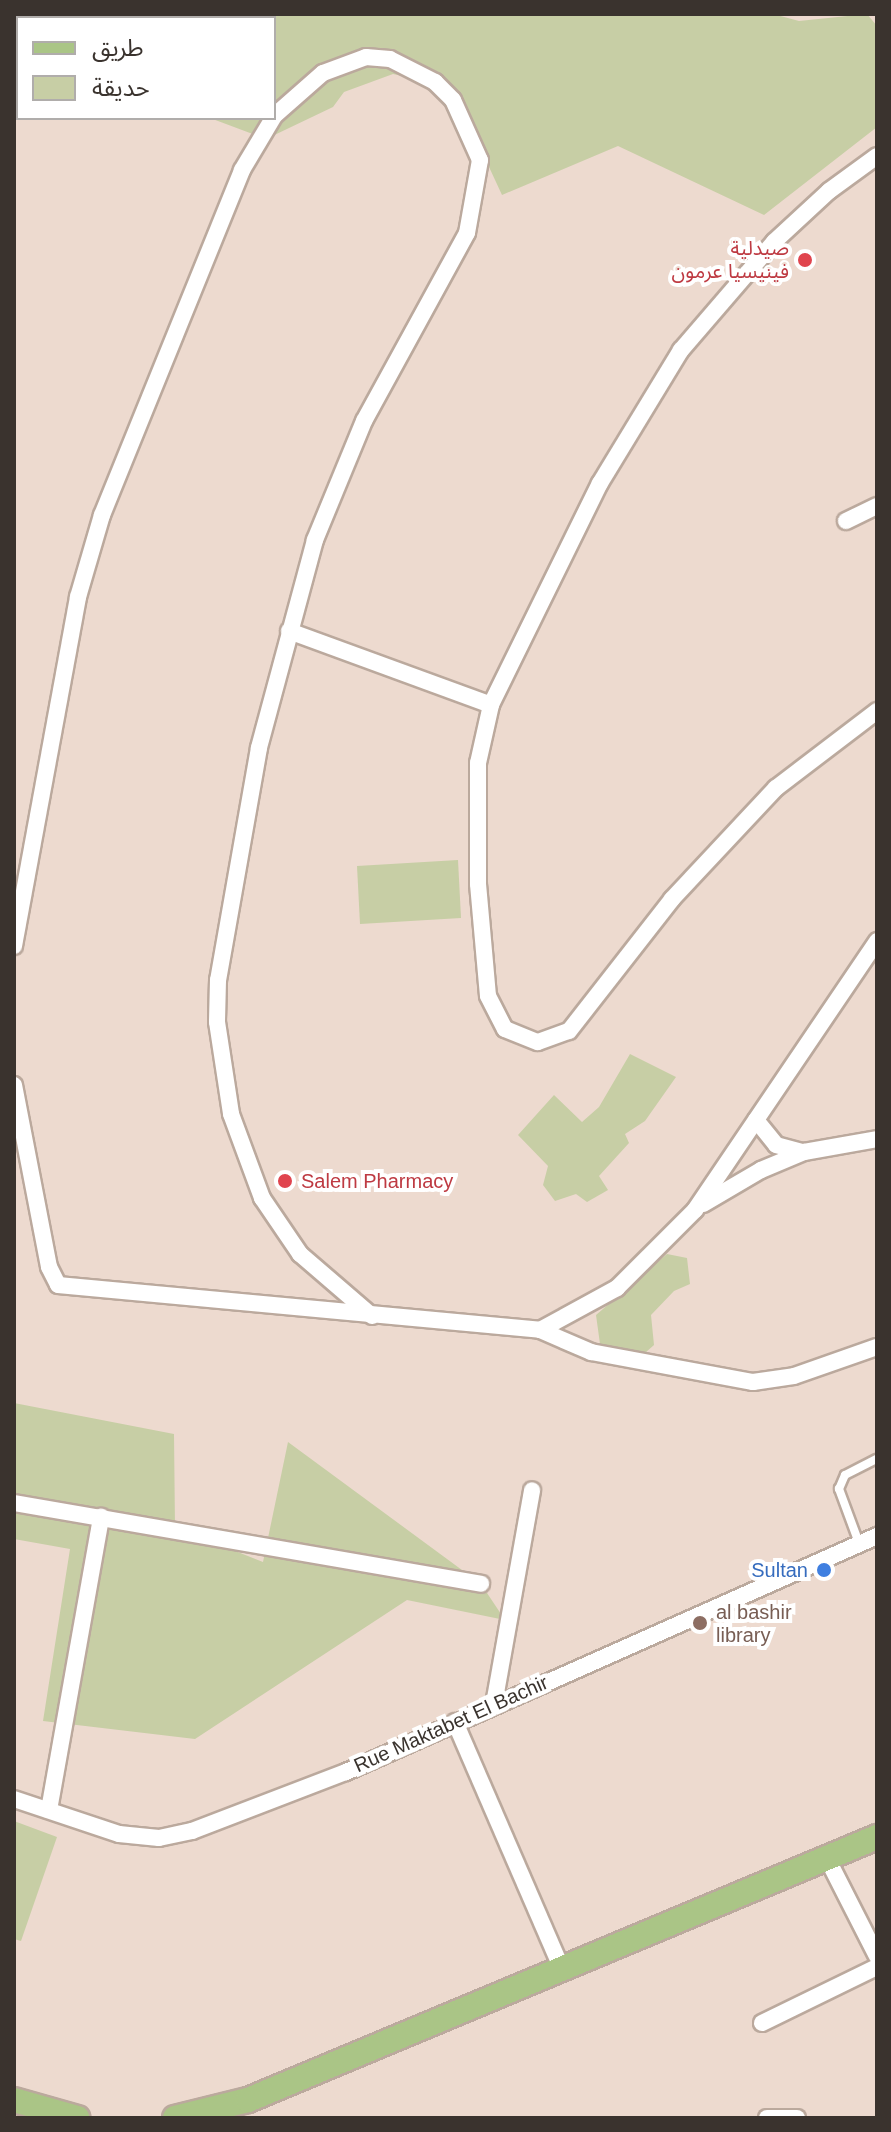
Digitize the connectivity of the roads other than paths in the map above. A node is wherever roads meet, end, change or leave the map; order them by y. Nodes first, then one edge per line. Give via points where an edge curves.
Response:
1 (276, 114) edge
2 (271, 120) edge
3 (877, 156) edge
4 (877, 506) edge
5 (846, 521) dead end
6 (289, 631) junction
7 (491, 705) junction
8 (877, 711) edge
9 (877, 941) edge
10 (14, 946) edge
11 (14, 1085) edge
12 (756, 1120) junction
13 (877, 1139) edge
14 (804, 1152) junction
15 (695, 1210) junction
16 (372, 1316) junction
17 (540, 1330) junction
18 (877, 1347) edge
19 (877, 1459) edge
20 (532, 1490) dead end
21 (14, 1503) edge
22 (101, 1517) junction
23 (877, 1536) edge
24 (860, 1544) junction
25 (481, 1584) dead end
26 (494, 1704) junction
27 (455, 1722) junction
28 (14, 1799) edge
29 (49, 1810) junction
30 (877, 1837) edge
31 (827, 1858) junction
32 (877, 1956) edge
33 (561, 1967) junction
34 (877, 1967) edge
35 (762, 2023) dead end
36 (14, 2100) edge
37 (77, 2118) edge
38 (175, 2118) edge
39 (767, 2118) edge
40 (797, 2118) edge

1 - 6 street via 323,73 366,57 390,59 425,75 453,100 480,160 467,233 346,460 315,540
2 - 10 street via 242,170 102,515 78,597
3 - 7 street via 774,242 681,350 600,483
4 - 5 street
6 - 7 street
6 - 16 street via 259,748 221,947 221,1061 231,1114 262,1198 300,1254
7 - 8 street via 478,763 477,842 488,996 505,1029 538,1042 569,1031 672,899 776,788
9 - 12 street
11 - 16 street via 49,1267 58,1285
12 - 14 street via 776,1145
12 - 15 street
13 - 14 street
14 - 15 street via 761,1170
15 - 17 street via 617,1288
16 - 17 street
17 - 18 street via 591,1352 753,1382 794,1376
19 - 24 lane via 845,1475 839,1489
20 - 26 street
21 - 22 street
22 - 25 street
22 - 29 street
23 - 24 street, Rue Maktabet El Bachir
24 - 26 street, Rue Maktabet El Bachir
26 - 27 street, Rue Maktabet El Bachir
27 - 29 street, Rue Maktabet El Bachir via 346,1772 192,1831 159,1838 119,1834
27 - 33 street
28 - 29 street, Rue Maktabet El Bachir
30 - 31 main road
31 - 32 street
31 - 33 main road
33 - 38 main road via 248,2100
34 - 35 street
36 - 37 main road
39 - 40 street

